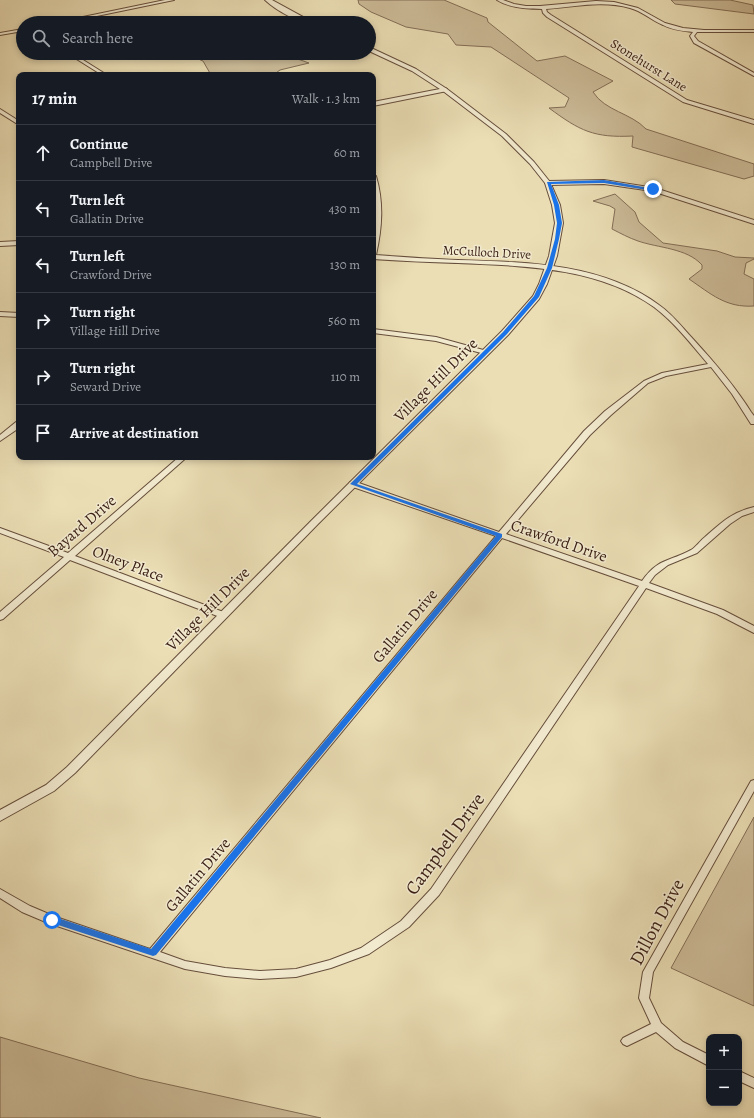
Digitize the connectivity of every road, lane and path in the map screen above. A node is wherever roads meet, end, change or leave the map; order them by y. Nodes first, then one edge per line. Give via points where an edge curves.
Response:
1 (172, 0) edge
2 (268, 0) edge
3 (499, 0) edge
4 (544, 8) junction
5 (91, 16) edge
6 (296, 16) edge
7 (16, 31) edge
8 (754, 31) edge
9 (694, 32) junction
10 (0, 34) edge
11 (376, 52) edge
12 (80, 60) edge
13 (100, 72) edge
14 (754, 75) edge
15 (445, 90) junction
16 (376, 103) edge
17 (0, 111) edge
18 (16, 121) edge
19 (754, 122) edge
20 (548, 183) junction
21 (376, 184) edge
22 (754, 222) edge
23 (376, 242) edge
24 (16, 243) edge
25 (0, 244) edge
26 (376, 257) edge
27 (549, 268) junction
28 (0, 314) edge
29 (16, 315) edge
30 (376, 331) edge
31 (485, 352) junction
32 (713, 365) junction
33 (754, 422) edge
34 (16, 426) edge
35 (0, 438) edge
36 (180, 460) edge
37 (353, 484) junction
38 (754, 509) edge
39 (0, 530) edge
40 (500, 536) junction
41 (69, 556) junction
42 (646, 584) junction
43 (223, 615) junction
44 (0, 617) edge
45 (754, 630) edge
46 (754, 783) edge
47 (0, 816) edge
48 (0, 893) edge
49 (153, 953) junction
50 (657, 1026) junction
51 (627, 1041) dead end
52 (706, 1060) edge
53 (742, 1077) edge
54 (754, 1083) edge

1 - 5 street
2 - 6 street
3 - 4 street
4 - 9 street via 588,2 612,3 639,10 670,27
4 - 19 street, Stonehurst Lane via 549,16 685,101
7 - 10 street
8 - 9 street
9 - 14 street via 692,36 696,42
11 - 15 street, Village Hill Drive via 414,70
12 - 13 street
15 - 16 street
15 - 20 street, Village Hill Drive via 504,135
17 - 18 street
20 - 22 street via 604,182 646,188
20 - 27 street, Village Hill Drive via 559,223
21 - 23 street via 380,222
24 - 25 street
26 - 27 street, McCulloch Drive
27 - 31 street, Village Hill Drive via 536,297
27 - 32 street, McCulloch Drive via 588,275 617,284 640,295 665,313
28 - 29 street
30 - 31 street via 436,338
31 - 37 street, Village Hill Drive
32 - 33 street, McCulloch Drive via 741,399
32 - 40 street, Gallatin Drive via 664,374 646,382 587,433
34 - 35 street
36 - 41 street, Bayard Drive
37 - 40 street, Crawford Drive
37 - 43 street, Village Hill Drive
38 - 42 street, Campbell Drive via 739,514 727,522 694,551 665,563 652,573
39 - 41 street, Olney Place
40 - 42 street, Crawford Drive
40 - 49 street, Gallatin Drive
41 - 43 street, Olney Place
41 - 44 street, Bayard Drive
42 - 45 street, Crawford Drive via 699,604
42 - 49 street, Campbell Drive via 435,892 405,924 365,951 331,964 296,973 260,975 225,972 185,965
43 - 47 street, Village Hill Drive via 71,770 50,788
46 - 50 street, Dillon Drive via 648,972 644,998
48 - 49 street, Campbell Drive via 26,909 52,920
50 - 51 street
50 - 52 street, Dillon Drive via 679,1045
53 - 54 street

